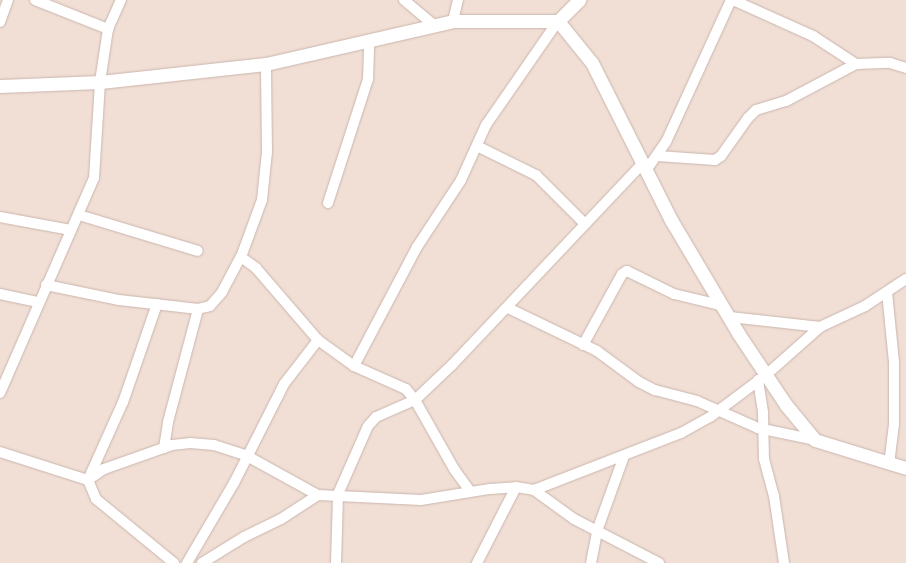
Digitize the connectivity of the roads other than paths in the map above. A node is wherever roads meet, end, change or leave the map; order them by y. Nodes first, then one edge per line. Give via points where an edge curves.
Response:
1 (8, 0) edge
2 (35, 0) edge
3 (121, 0) edge
4 (404, 0) edge
5 (458, 0) edge
6 (579, 0) edge
7 (732, 0) edge
8 (453, 21) junction
9 (558, 21) junction
10 (0, 22) edge
11 (433, 24) junction
12 (108, 29) junction
13 (369, 42) junction
14 (266, 64) junction
15 (856, 64) junction
16 (906, 68) edge
17 (100, 82) junction
18 (0, 86) edge
19 (477, 146) junction
20 (658, 156) junction
21 (645, 166) junction
22 (328, 203) dead end
23 (79, 215) junction
24 (0, 217) edge
25 (585, 224) junction
26 (71, 230) junction
27 (198, 251) dead end
28 (241, 257) junction
29 (906, 279) edge
30 (46, 285) junction
31 (887, 292) junction
32 (0, 294) edge
33 (38, 302) junction
34 (157, 304) junction
35 (508, 308) junction
36 (198, 309) junction
37 (727, 312) junction
38 (820, 327) junction
39 (318, 340) junction
40 (583, 345) junction
41 (354, 366) junction
42 (762, 378) junction
43 (0, 393) edge
44 (415, 400) junction
45 (721, 410) junction
46 (764, 428) junction
47 (815, 440) junction
48 (164, 448) junction
49 (0, 452) edge
50 (247, 456) junction
51 (624, 456) junction
52 (889, 464) junction
53 (906, 468) edge
54 (88, 480) junction
55 (516, 487) junction
56 (534, 490) junction
57 (470, 491) junction
58 (338, 494) junction
59 (318, 495) junction
60 (597, 531) junction
61 (174, 563) edge
62 (187, 563) edge
63 (202, 563) edge
64 (336, 563) edge
65 (477, 563) edge
66 (591, 563) edge
67 (659, 563) edge
68 (784, 563) edge

1 - 10 street
2 - 12 street
3 - 12 street
4 - 11 street
5 - 8 street
6 - 9 street
7 - 15 street via 813,36
7 - 20 street
8 - 9 street
8 - 11 street
9 - 19 street via 486,125
9 - 21 street via 592,63
11 - 13 street
12 - 17 street
13 - 14 street
13 - 22 street via 368,79
14 - 17 street
14 - 28 street via 267,152 262,200
15 - 16 street via 890,63
15 - 20 street via 786,101 756,110 721,156 715,160
17 - 18 street
17 - 23 street via 94,178
19 - 25 street via 536,175
19 - 41 street via 461,180 417,247
20 - 21 street
21 - 25 street
21 - 37 street via 671,220
23 - 26 street
23 - 27 street
24 - 26 street
25 - 35 street
26 - 30 street
28 - 36 street via 222,292 210,306
28 - 39 street via 256,268
29 - 31 street
30 - 33 street
30 - 34 street via 96,296
31 - 38 street
31 - 52 street via 894,362 894,424
32 - 33 street
33 - 43 street
34 - 36 street
34 - 54 street via 123,402
35 - 40 street
35 - 44 street
36 - 48 street via 168,422
37 - 38 street
37 - 40 street via 674,294 627,271 622,274
37 - 42 street
38 - 42 street
39 - 41 street
39 - 50 street via 284,384
40 - 45 street via 597,351 654,390
41 - 44 street via 394,382 406,389
42 - 45 street
42 - 46 street
42 - 47 street
44 - 57 street via 454,469
44 - 58 street via 376,417 368,426
45 - 46 street
45 - 51 street via 681,433
46 - 47 street
46 - 68 street via 764,459 774,496
47 - 52 street
48 - 50 street via 190,443 214,445
48 - 54 street via 104,469
49 - 54 street
50 - 59 street
50 - 62 street
51 - 56 street
51 - 60 street
52 - 53 street
54 - 61 street via 96,499
55 - 56 street
55 - 57 street
55 - 65 street
56 - 60 street via 546,502
57 - 58 street via 421,500
58 - 59 street
58 - 64 street
59 - 63 street
60 - 66 street
60 - 67 street

